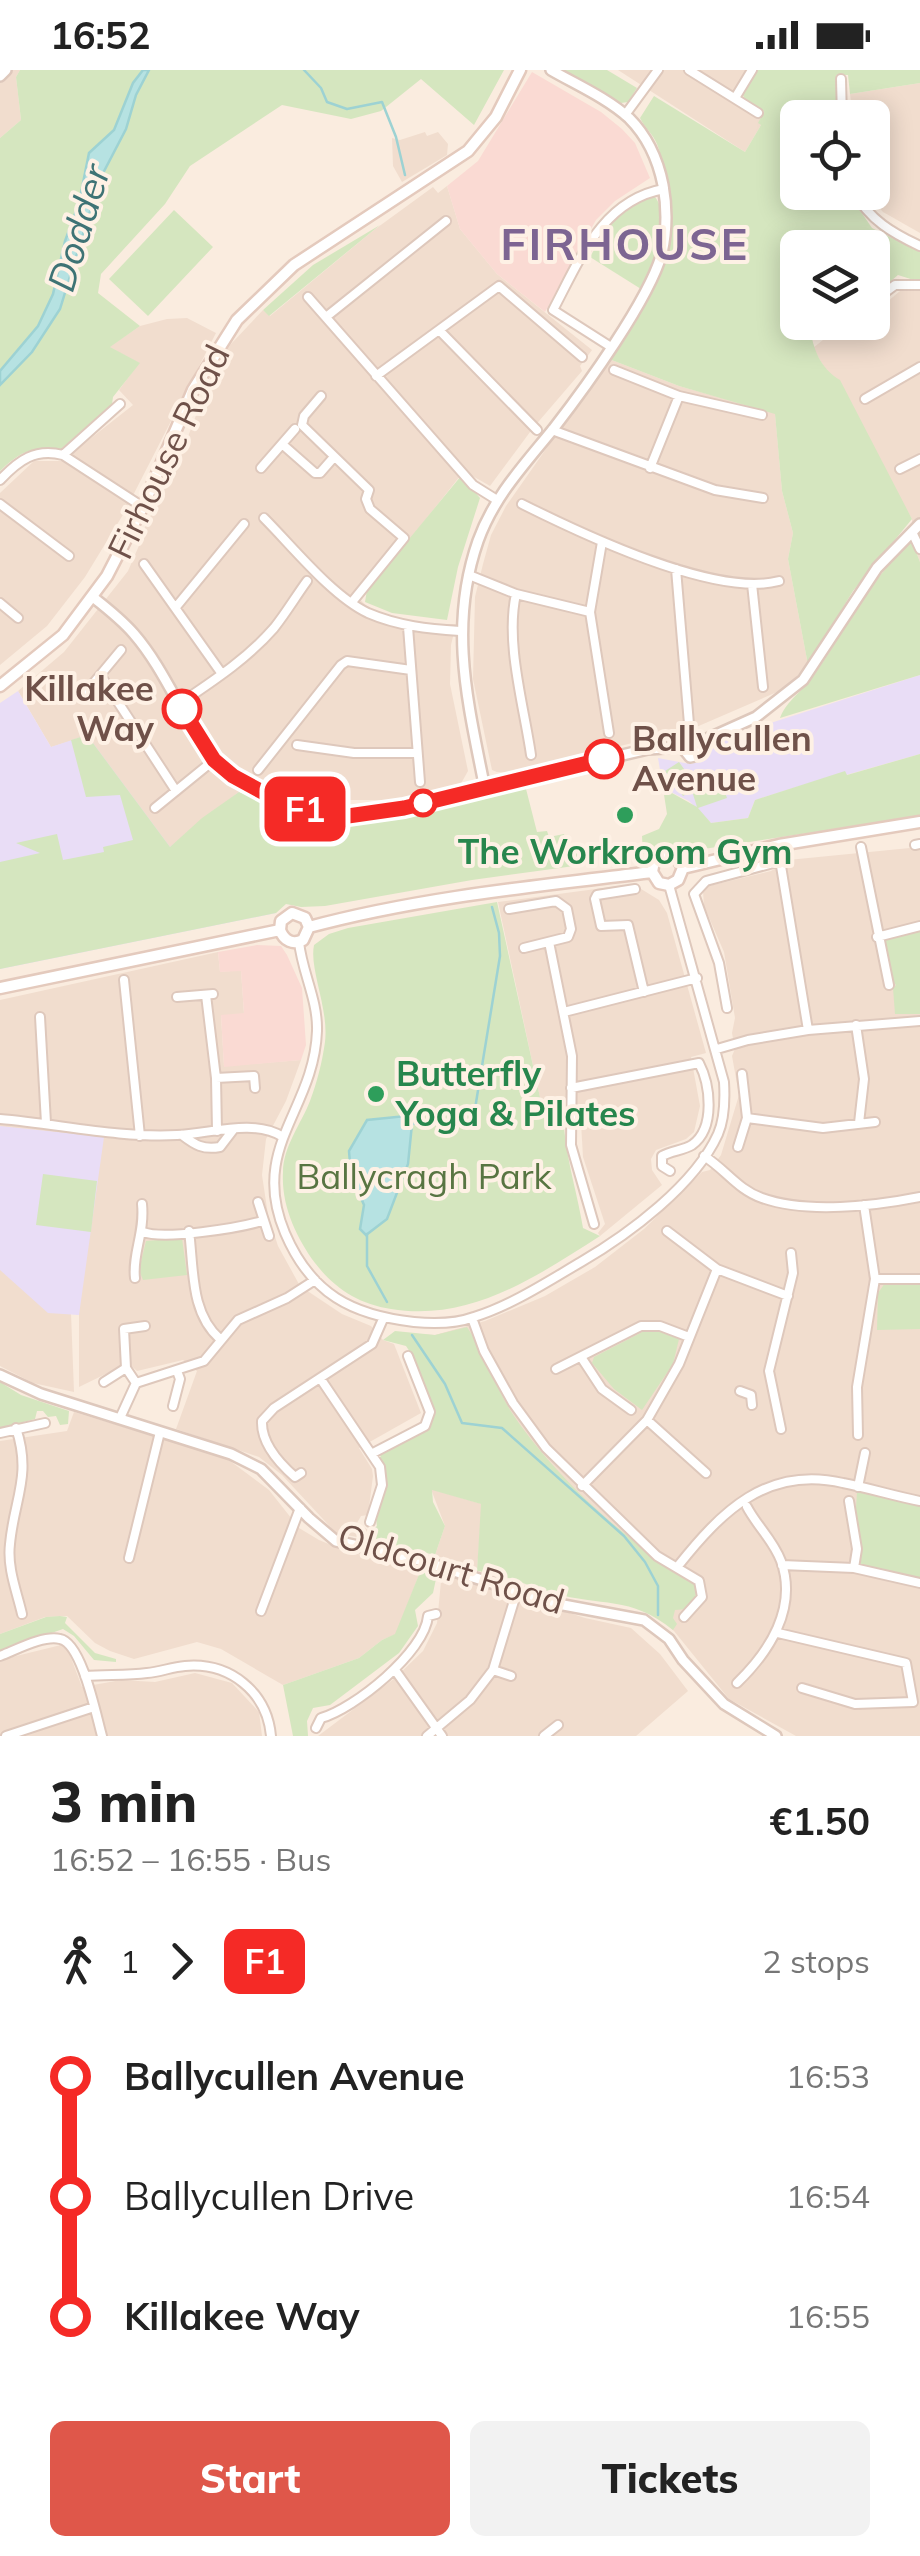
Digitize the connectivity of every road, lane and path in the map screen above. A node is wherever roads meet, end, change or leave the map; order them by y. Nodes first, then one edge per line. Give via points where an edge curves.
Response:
1 (6, 70) edge
2 (520, 70) edge
3 (551, 70) edge
4 (658, 70) edge
5 (689, 70) edge
6 (752, 70) edge
7 (0, 76) edge
8 (841, 80) dead end
9 (735, 98) junction
10 (842, 100) edge
11 (758, 112) dead end
12 (626, 115) junction
13 (664, 189) junction
14 (864, 210) edge
15 (446, 221) dead end
16 (920, 246) edge
17 (920, 285) edge
18 (890, 289) edge
19 (308, 296) dead end
20 (326, 317) junction
21 (439, 330) junction
22 (610, 347) junction
23 (582, 357) dead end
24 (920, 367) edge
25 (614, 370) dead end
26 (376, 376) junction
27 (321, 396) dead end
28 (679, 396) junction
29 (865, 399) dead end
30 (120, 404) dead end
31 (762, 414) dead end
32 (295, 429) dead end
33 (537, 430) dead end
34 (552, 430) junction
35 (282, 444) junction
36 (63, 455) junction
37 (334, 457) junction
38 (920, 459) edge
39 (260, 468) dead end
40 (650, 468) junction
41 (900, 469) dead end
42 (0, 480) edge
43 (763, 498) dead end
44 (497, 500) junction
45 (0, 504) edge
46 (522, 504) dead end
47 (143, 507) junction
48 (264, 518) dead end
49 (244, 524) dead end
50 (916, 528) edge
51 (602, 542) junction
52 (920, 549) edge
53 (69, 556) dead end
54 (144, 564) dead end
55 (676, 569) junction
56 (469, 575) junction
57 (307, 581) dead end
58 (779, 581) dead end
59 (752, 584) junction
60 (516, 594) junction
61 (94, 598) junction
62 (352, 602) junction
63 (0, 603) edge
64 (176, 608) junction
65 (590, 612) junction
66 (18, 618) dead end
67 (408, 626) junction
68 (460, 631) junction
69 (121, 650) dead end
70 (411, 670) junction
71 (222, 674) junction
72 (101, 676) junction
73 (0, 686) edge
74 (763, 687) dead end
75 (82, 697) dead end
76 (179, 704) junction
77 (610, 732) dead end
78 (690, 736) junction
79 (703, 743) junction
80 (297, 744) dead end
81 (682, 747) junction
82 (417, 753) junction
83 (530, 755) dead end
84 (214, 760) junction
85 (258, 770) dead end
86 (420, 782) dead end
87 (485, 788) junction
88 (176, 791) junction
89 (155, 808) dead end
90 (920, 822) edge
91 (861, 847) dead end
92 (682, 868) junction
93 (652, 872) junction
94 (669, 885) junction
95 (634, 889) dead end
96 (509, 909) dead end
97 (920, 926) edge
98 (310, 927) junction
99 (280, 930) junction
100 (877, 937) junction
101 (299, 942) junction
102 (548, 942) junction
103 (524, 948) dead end
104 (698, 978) junction
105 (124, 980) dead end
106 (889, 985) dead end
107 (0, 988) edge
108 (644, 992) junction
109 (177, 997) dead end
110 (727, 1008) dead end
111 (564, 1012) junction
112 (40, 1018) dead end
113 (920, 1021) edge
114 (856, 1025) junction
115 (808, 1030) junction
116 (718, 1049) junction
117 (742, 1074) dead end
118 (216, 1078) junction
119 (255, 1088) dead end
120 (571, 1088) junction
121 (747, 1118) junction
122 (0, 1119) edge
123 (875, 1122) dead end
124 (46, 1123) junction
125 (859, 1123) junction
126 (234, 1130) junction
127 (217, 1131) junction
128 (182, 1135) junction
129 (140, 1136) junction
130 (283, 1137) junction
131 (738, 1148) dead end
132 (704, 1156) junction
133 (670, 1170) dead end
134 (920, 1197) edge
135 (258, 1202) dead end
136 (142, 1204) dead end
137 (864, 1205) junction
138 (262, 1221) junction
139 (594, 1224) dead end
140 (667, 1231) dead end
141 (143, 1232) junction
142 (188, 1232) junction
143 (269, 1236) dead end
144 (791, 1253) dead end
145 (717, 1269) junction
146 (135, 1278) dead end
147 (920, 1279) edge
148 (315, 1280) junction
149 (876, 1280) junction
150 (788, 1296) junction
151 (383, 1318) junction
152 (472, 1318) junction
153 (144, 1326) dead end
154 (689, 1338) junction
155 (220, 1340) junction
156 (408, 1356) dead end
157 (581, 1357) junction
158 (126, 1368) junction
159 (556, 1369) dead end
160 (177, 1371) junction
161 (0, 1375) edge
162 (320, 1378) junction
163 (104, 1382) dead end
164 (136, 1384) junction
165 (771, 1389) junction
166 (740, 1392) dead end
167 (751, 1394) junction
168 (173, 1406) dead end
169 (752, 1406) dead end
170 (632, 1410) dead end
171 (120, 1418) junction
172 (647, 1420) junction
173 (45, 1422) dead end
174 (16, 1428) junction
175 (781, 1428) dead end
176 (160, 1432) junction
177 (0, 1433) edge
178 (858, 1435) dead end
179 (373, 1453) junction
180 (865, 1453) dead end
181 (300, 1473) dead end
182 (706, 1473) dead end
183 (582, 1486) junction
184 (858, 1488) junction
185 (849, 1501) dead end
186 (920, 1501) edge
187 (747, 1507) dead end
188 (300, 1508) junction
189 (370, 1522) dead end
190 (129, 1558) dead end
191 (782, 1564) junction
192 (678, 1566) junction
193 (854, 1568) junction
194 (920, 1583) edge
195 (517, 1591) junction
196 (261, 1611) dead end
197 (22, 1614) dead end
198 (436, 1614) dead end
199 (684, 1617) dead end
200 (778, 1633) junction
201 (0, 1656) edge
202 (395, 1670) junction
203 (494, 1670) junction
204 (84, 1676) junction
205 (511, 1676) dead end
206 (737, 1682) dead end
207 (802, 1688) dead end
208 (94, 1707) junction
209 (316, 1728) dead end
210 (557, 1730) edge
211 (440, 1732) edge
212 (759, 1732) edge
213 (6, 1736) edge
214 (102, 1736) edge
215 (271, 1736) edge
216 (428, 1736) edge
217 (544, 1736) edge
218 (776, 1736) edge

1 - 7 street
2 - 47 main road, Firhouse Road via 496,117 468,151 294,265 237,320 193,390
3 - 12 street
4 - 12 street
5 - 9 street
6 - 9 street
8 - 10 street
9 - 11 street
12 - 13 street via 653,152
13 - 22 street via 661,257
13 - 22 street via 637,196 612,214 553,310
14 - 16 street
15 - 20 street
17 - 18 street
19 - 20 street
20 - 26 street
21 - 23 street via 499,286
21 - 26 street
21 - 33 street
22 - 34 street
24 - 29 street
25 - 28 street
26 - 44 street via 473,485
27 - 37 street via 302,424
28 - 31 street
28 - 40 street
30 - 36 street
32 - 35 street
34 - 40 street
34 - 44 street
35 - 37 street via 315,473
35 - 39 street
36 - 42 street via 35,453
36 - 47 street
37 - 62 street via 370,490 370,509 404,538
38 - 41 street
40 - 43 street
44 - 56 street
45 - 53 street
46 - 51 street
47 - 61 main road, Firhouse Road
48 - 62 street
49 - 64 street
50 - 52 street
50 - 79 street via 868,581 803,680 756,717
51 - 55 street
51 - 65 street
54 - 64 street
55 - 59 street
55 - 78 street
56 - 60 street
56 - 68 street
57 - 71 street via 274,628
58 - 59 street
59 - 74 street
60 - 65 street
60 - 83 street via 517,672
61 - 73 main road, Firhouse Road via 44,653
61 - 76 street via 137,636
62 - 67 street
63 - 66 street
64 - 71 street
65 - 77 street
67 - 68 street
67 - 70 street
68 - 87 street
69 - 72 street
70 - 82 street
70 - 85 street via 340,664
71 - 76 street
72 - 75 street
72 - 88 street
76 - 84 street
78 - 79 street
78 - 81 street
79 - 81 street via 696,757
80 - 82 street
81 - 87 street
82 - 86 street
84 - 87 street via 266,796 341,817
84 - 88 street
88 - 89 street
90 - 92 main road
91 - 100 street
92 - 93 main road via 668,854 654,861
92 - 94 main road
93 - 94 main road
93 - 98 main road via 472,895
94 - 104 street
95 - 108 street via 595,900 601,926 628,925
96 - 102 street via 563,904 571,935
97 - 100 street
98 - 99 main road via 292,913
98 - 101 main road
99 - 101 main road via 289,942
99 - 107 main road
100 - 106 street
101 - 130 street via 317,1030 308,1078
102 - 103 street
102 - 111 street
104 - 108 street
104 - 116 street
105 - 129 street
108 - 111 street
109 - 118 street via 210,994
110 - 115 street via 719,962 694,894 706,882 777,862
111 - 120 street
112 - 124 street
113 - 114 street
114 - 115 street
114 - 125 street via 864,1078
115 - 116 street
116 - 132 street via 724,1116
117 - 121 street
118 - 119 street via 254,1076
118 - 127 street
120 - 133 street via 698,1063 708,1095 705,1126 692,1145 662,1156
120 - 139 street via 572,1146
121 - 125 street via 823,1128
121 - 131 street
122 - 124 street
123 - 125 street
124 - 129 street
126 - 127 street
126 - 128 street via 211,1148
126 - 130 street
127 - 128 street
128 - 129 street
130 - 148 street via 273,1170 278,1206 288,1239
132 - 137 street via 762,1198 800,1206
132 - 152 street via 650,1214 607,1246
134 - 137 street
135 - 138 street
136 - 141 street
137 - 149 street
138 - 142 street
138 - 143 street
140 - 145 street
141 - 142 street
141 - 146 street
142 - 155 street via 198,1310
144 - 150 street
145 - 150 street
145 - 154 street
147 - 149 street
148 - 151 street via 358,1312
148 - 155 street via 248,1312
149 - 178 street via 856,1387
150 - 165 street via 769,1371
151 - 152 street via 438,1324
151 - 162 street via 372,1344
152 - 183 street via 514,1404
153 - 158 street via 124,1328
154 - 157 street via 641,1326
154 - 172 street
155 - 160 street via 204,1360
156 - 179 street via 429,1420
157 - 159 street
157 - 170 street via 602,1389
158 - 163 street
158 - 164 street
160 - 164 street
160 - 168 street
161 - 171 street, Oldcourt Road
162 - 179 street
162 - 181 street via 262,1422 274,1454 295,1477
164 - 171 street
165 - 167 street
165 - 175 street
166 - 167 street
167 - 169 street
171 - 176 street, Oldcourt Road
172 - 182 street
172 - 183 street
173 - 174 street
174 - 177 street
174 - 197 street via 23,1485 9,1548
176 - 188 street, Oldcourt Road via 261,1469
176 - 190 street
179 - 189 street via 382,1485
180 - 184 street
183 - 192 street via 658,1556
184 - 186 street
184 - 192 street via 813,1480 769,1486 736,1503
185 - 193 street via 858,1549
187 - 191 street
188 - 195 street, Oldcourt Road via 336,1540
188 - 196 street
191 - 193 street
191 - 200 street
192 - 199 street via 702,1586 698,1604
193 - 194 street
195 - 203 street
195 - 212 street, Oldcourt Road via 644,1620
198 - 202 street via 428,1616 417,1646
200 - 206 street
200 - 207 street via 906,1663 912,1702 855,1704
201 - 204 street via 62,1638
202 - 209 street via 320,1718
202 - 211 street
203 - 205 street
203 - 211 street
204 - 208 street
204 - 215 street via 188,1666 228,1672 259,1698
208 - 213 street
208 - 214 street
210 - 217 street
211 - 216 street
212 - 218 street, Oldcourt Road

